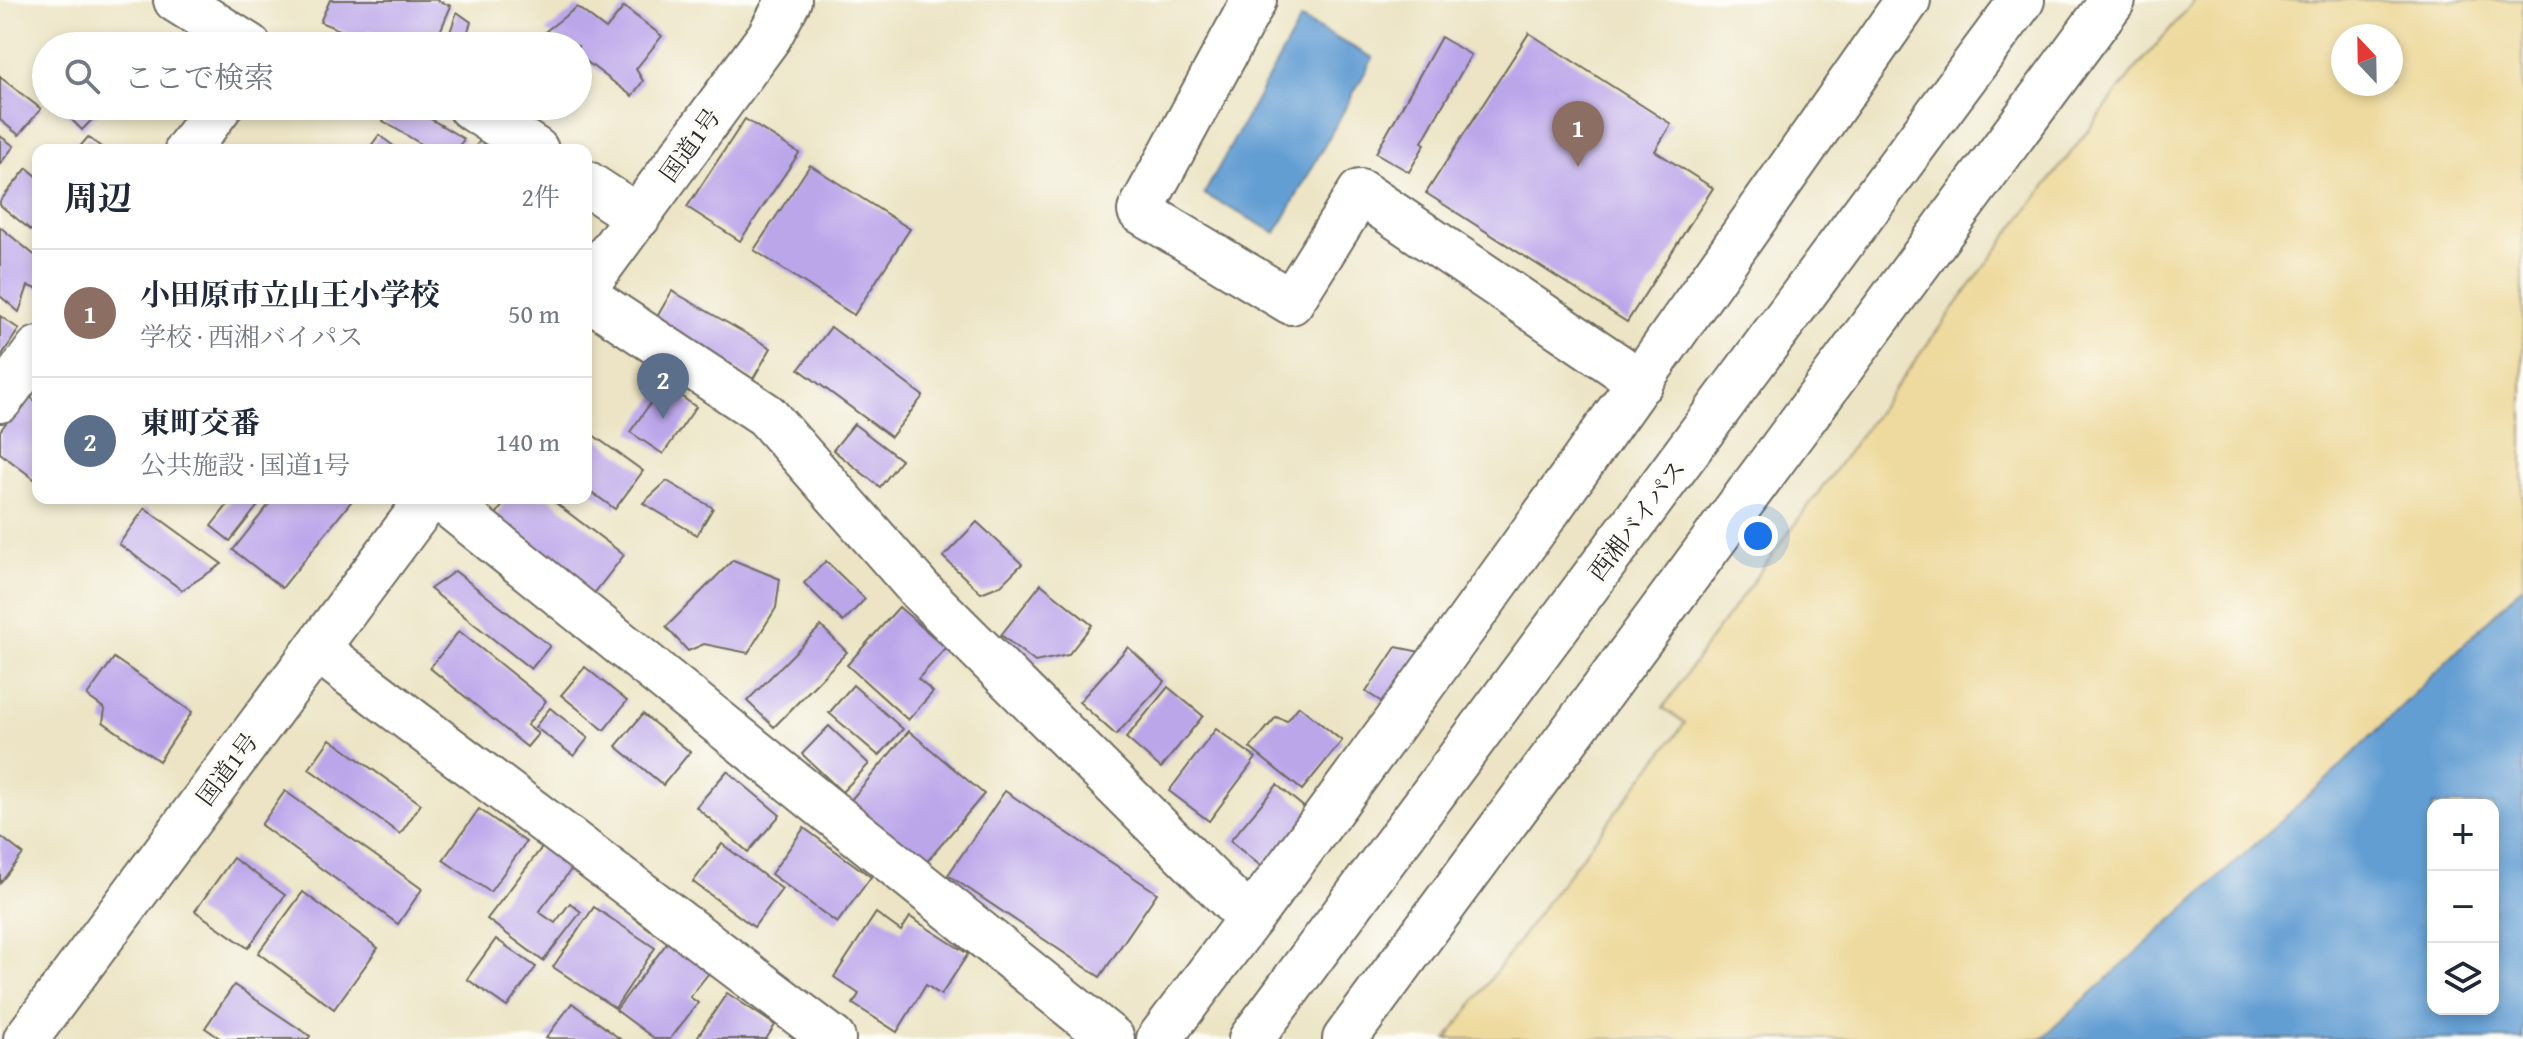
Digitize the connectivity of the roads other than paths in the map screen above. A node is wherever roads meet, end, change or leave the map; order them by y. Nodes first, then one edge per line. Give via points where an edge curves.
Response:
1 (176, 0) edge
2 (789, 0) edge
3 (1254, 0) edge
4 (1908, 0) edge
5 (2022, 0) edge
6 (2113, 0) edge
7 (227, 32) edge
8 (210, 120) edge
9 (490, 120) edge
10 (192, 144) edge
11 (527, 144) edge
12 (592, 187) edge
13 (638, 217) junction
14 (592, 278) edge
15 (592, 300) edge
16 (32, 357) edge
17 (1641, 382) junction
18 (0, 400) edge
19 (425, 504) edge
20 (447, 504) edge
21 (317, 649) junction
22 (1250, 919) junction
23 (26, 1039) edge
24 (833, 1039) edge
25 (1112, 1039) edge
26 (1159, 1039) edge
27 (1251, 1039) edge
28 (1345, 1039) edge

1 - 7 main road
2 - 13 main road, 国道1号 via 769,37
3 - 17 main road via 1140,211 1291,302 1360,192
4 - 17 main road
5 - 27 main road, 西湘バイパス
6 - 28 main road
8 - 10 main road
9 - 11 main road
12 - 13 main road
13 - 14 main road, 国道1号
15 - 22 main road via 766,415 920,590
16 - 18 main road
17 - 22 main road
19 - 21 main road, 国道1号
20 - 25 main road
21 - 23 main road, 国道1号
21 - 24 main road
22 - 26 main road

